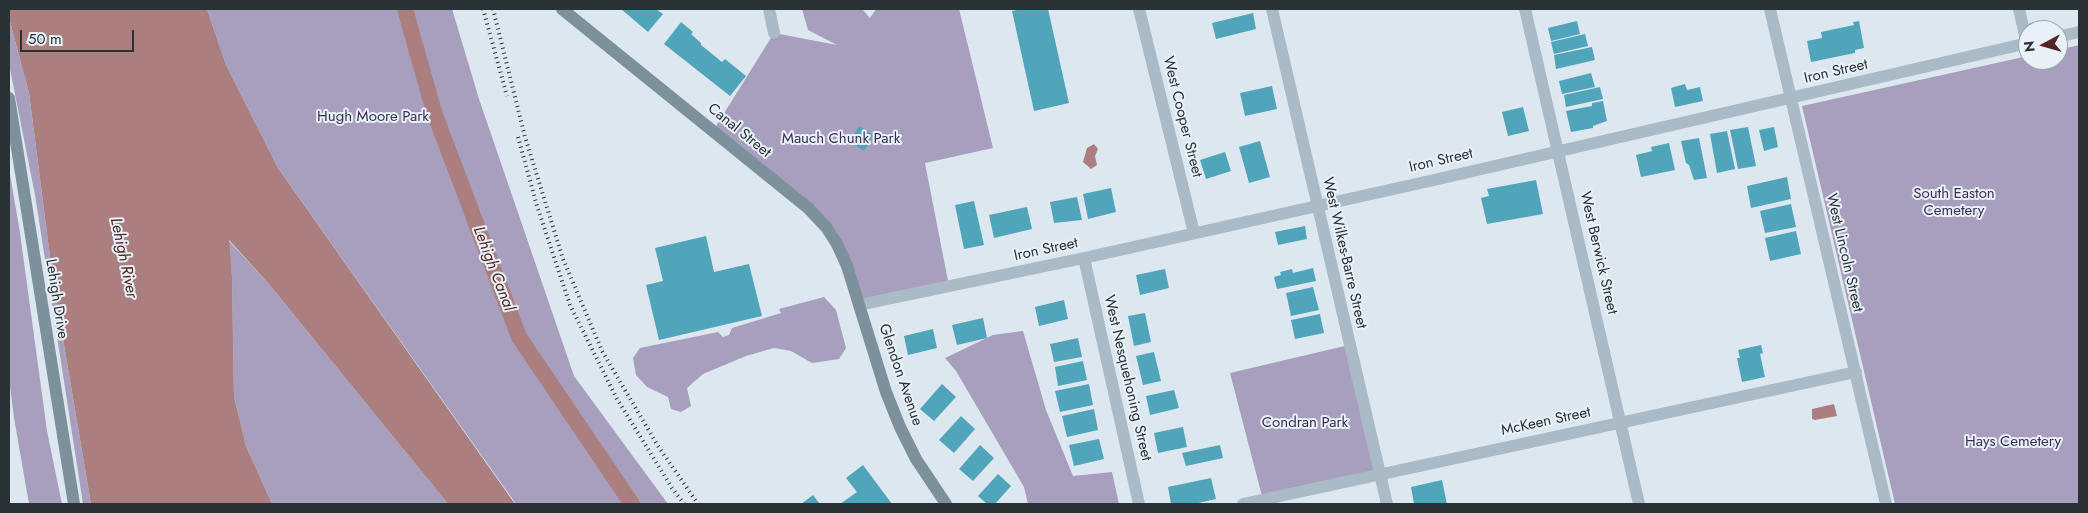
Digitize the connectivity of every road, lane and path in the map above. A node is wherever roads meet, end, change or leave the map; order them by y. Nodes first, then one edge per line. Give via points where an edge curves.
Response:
1 (562, 9) edge
2 (769, 9) edge
3 (1139, 9) edge
4 (1272, 9) edge
5 (1525, 9) edge
6 (1770, 9) edge
7 (774, 34) dead end
8 (2018, 45) edge
9 (9, 98) edge
10 (1792, 98) junction
11 (1558, 150) junction
12 (1316, 206) junction
13 (1194, 233) junction
14 (1084, 258) junction
15 (859, 305) junction
16 (1856, 372) junction
17 (1620, 422) junction
18 (1380, 473) junction
19 (74, 504) edge
20 (946, 504) edge
21 (1139, 504) edge
22 (1243, 504) edge
23 (1387, 504) edge
24 (1639, 504) edge
25 (1886, 504) edge

1 - 15 street, Canal Street via 808,208 837,244
2 - 7 street
3 - 13 street, West Cooper Street
4 - 12 street, West Wilkes-Barre Street
5 - 11 street, West Berwick Street
6 - 10 street, West Lincoln Street
8 - 10 street, Iron Street
9 - 19 street, Lehigh Drive
10 - 11 street, Iron Street
10 - 16 street, West Lincoln Street
11 - 12 street, Iron Street
11 - 17 street, West Berwick Street
12 - 13 street, Iron Street
12 - 18 street, West Wilkes-Barre Street
13 - 14 street, Iron Street
14 - 15 street, Iron Street
14 - 21 street, West Nesquehoning Street
15 - 20 street, Glendon Avenue via 896,420 916,459
16 - 17 street, McKeen Street
16 - 25 street, West Lincoln Street
17 - 18 street, McKeen Street
17 - 24 street, West Berwick Street
18 - 22 street, McKeen Street
18 - 23 street, West Wilkes-Barre Street

